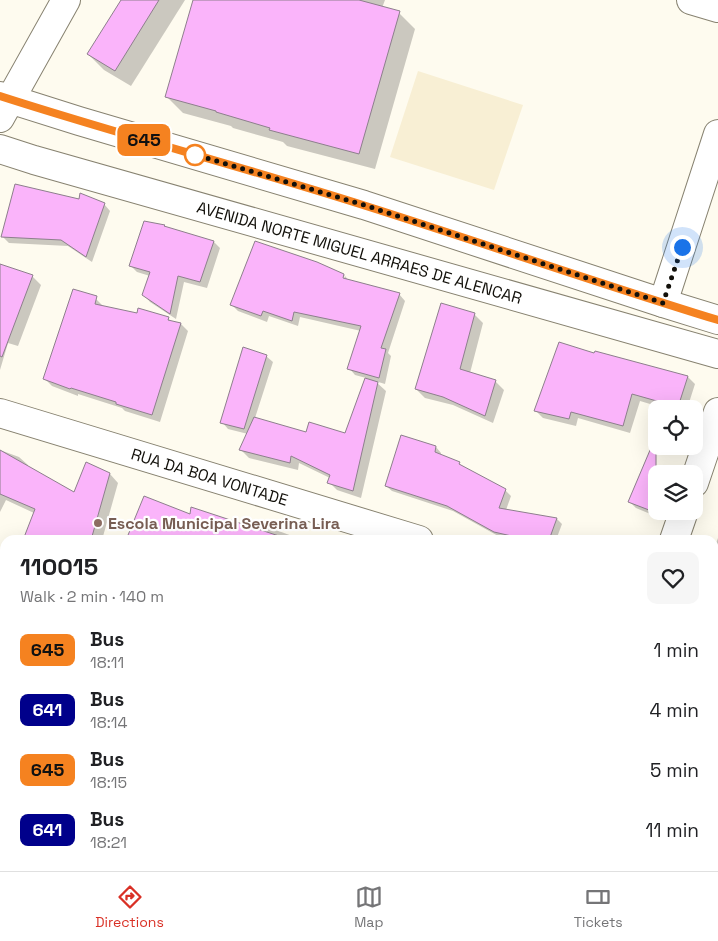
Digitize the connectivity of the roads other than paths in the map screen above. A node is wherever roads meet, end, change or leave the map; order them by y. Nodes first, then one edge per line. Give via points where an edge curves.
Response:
1 (66, 0) edge
2 (691, 0) edge
3 (718, 8) edge
4 (4, 105) edge
5 (718, 134) edge
6 (0, 149) edge
7 (663, 303) junction
8 (718, 320) edge
9 (718, 354) edge
10 (718, 412) edge
11 (0, 413) edge
12 (700, 465) edge
13 (681, 520) edge
14 (403, 535) edge
15 (676, 535) edge

1 - 4 main road
2 - 3 main road
4 - 7 main road via 364,205
5 - 7 main road
6 - 9 main road, AVENIDA NORTE MIGUEL ARRAES DE ALENCAR
7 - 8 main road
10 - 12 main road
11 - 14 main road, RUA DA BOA VONTADE
13 - 15 main road

